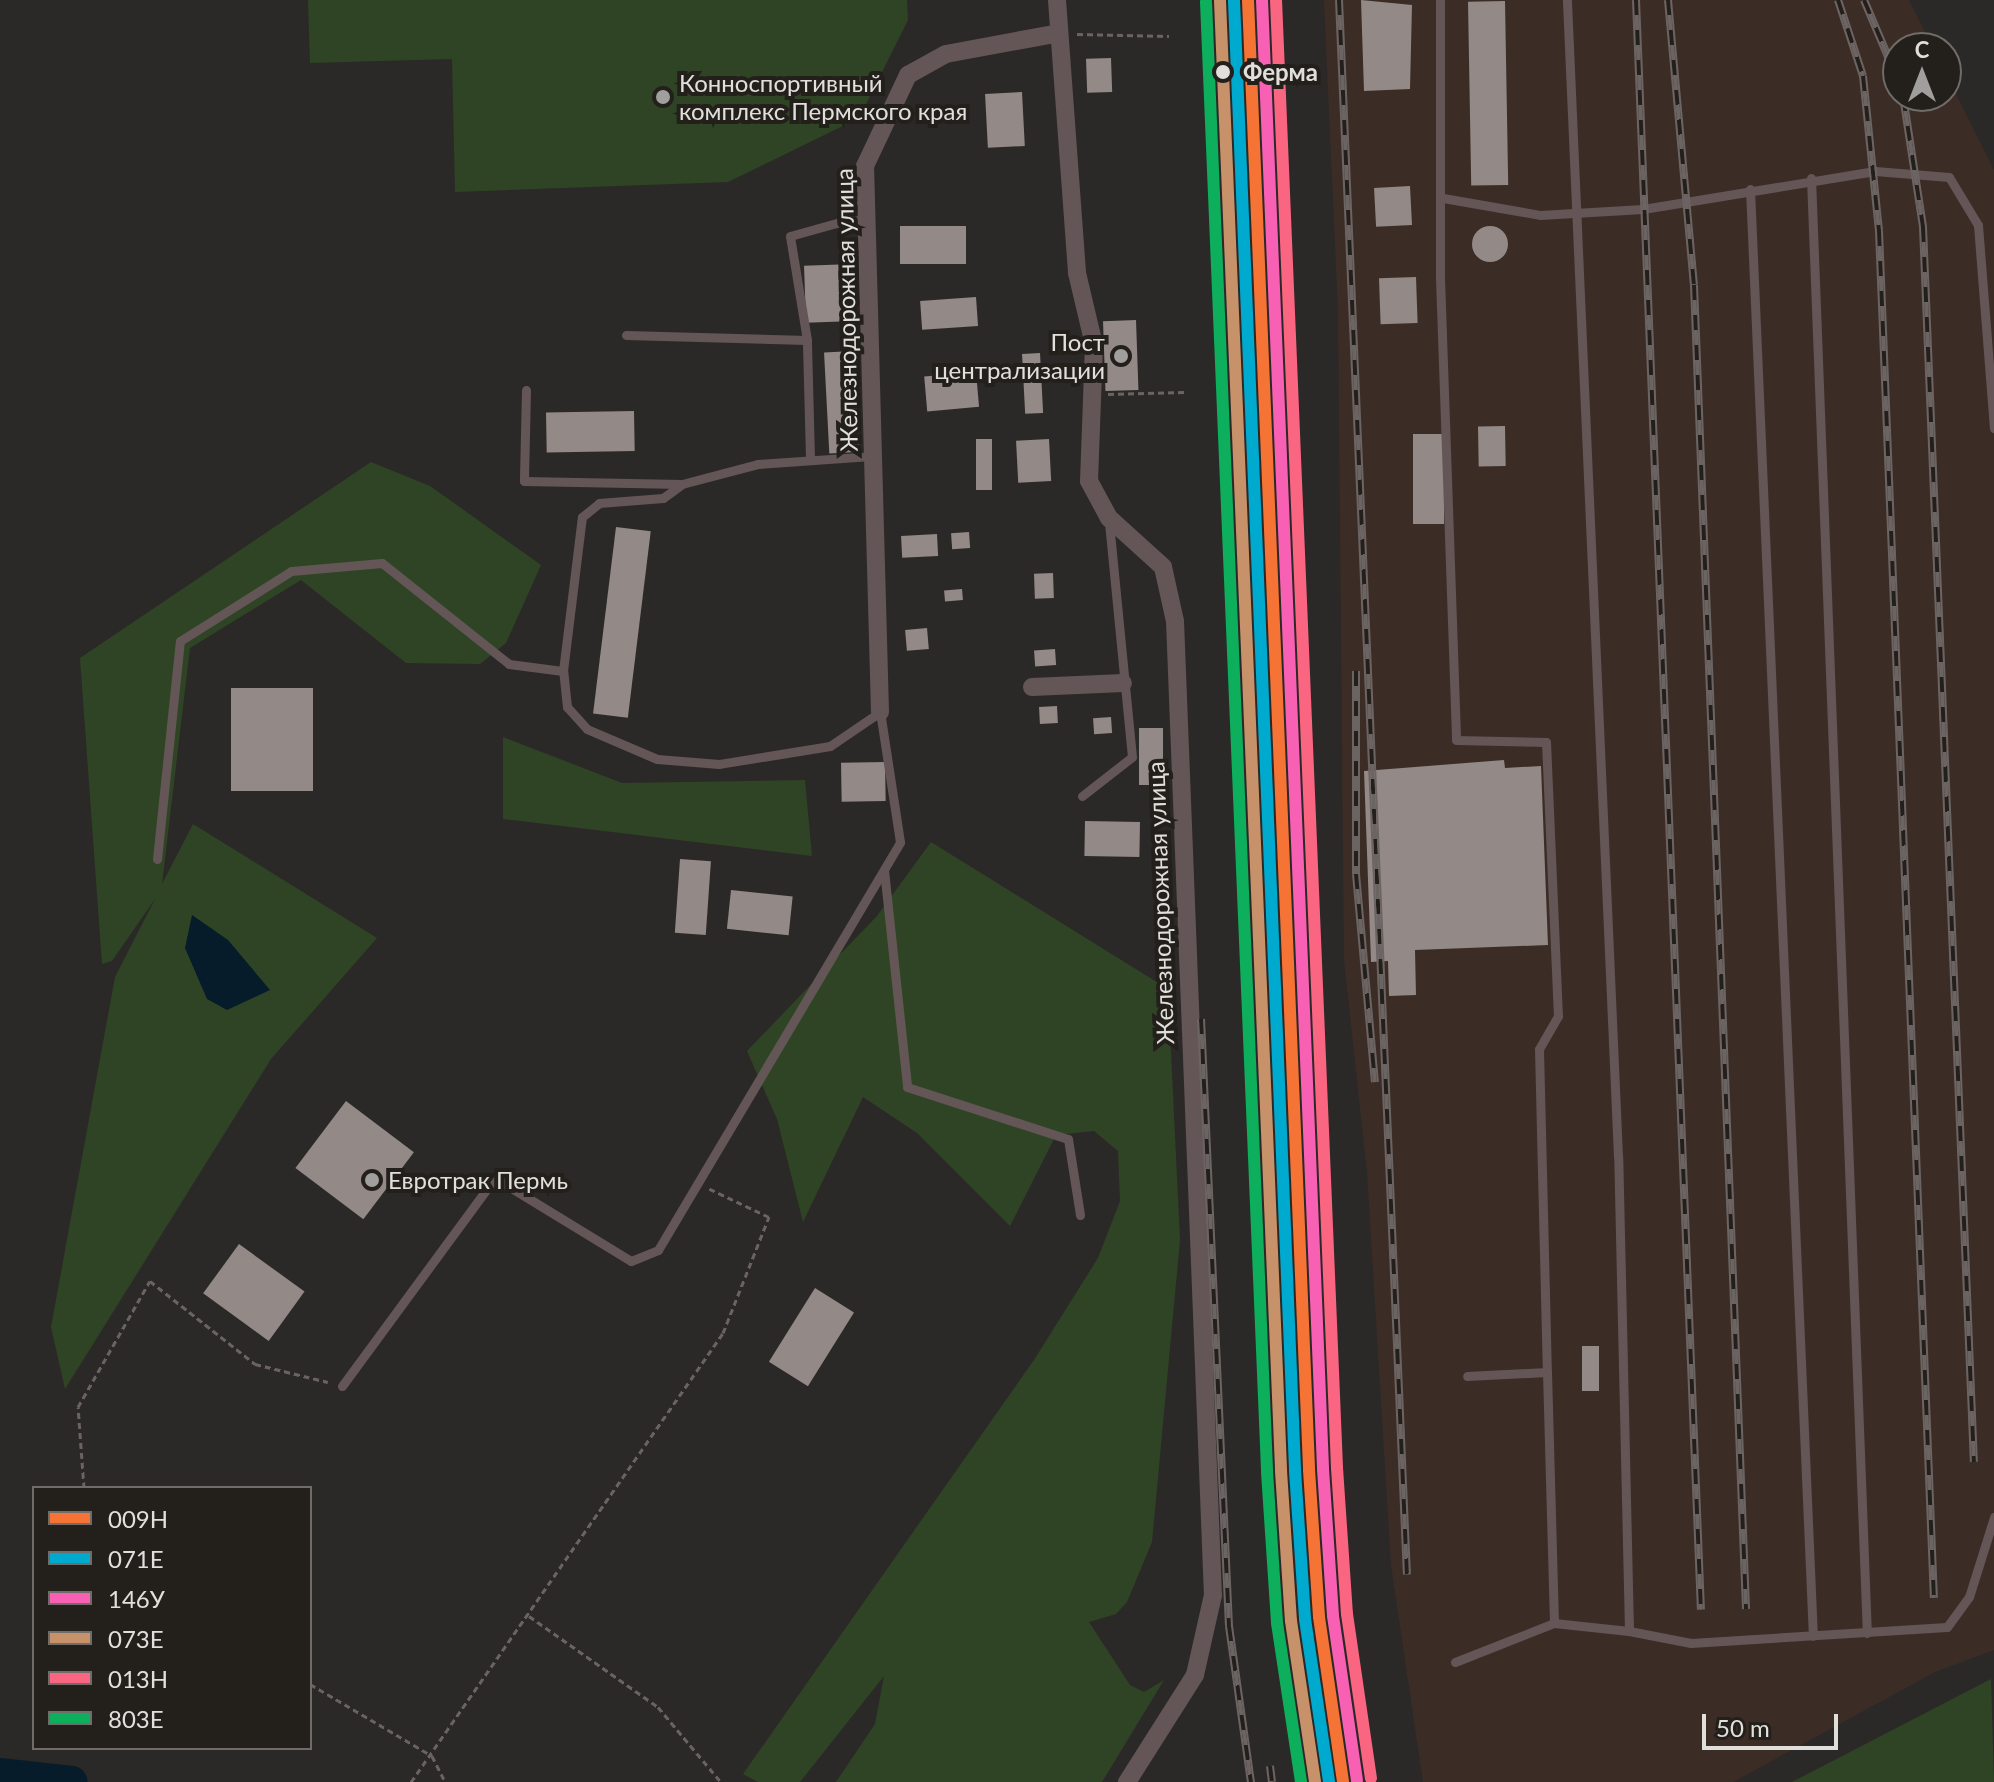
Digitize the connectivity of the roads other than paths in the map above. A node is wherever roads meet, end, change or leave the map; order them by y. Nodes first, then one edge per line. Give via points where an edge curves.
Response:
1 (1057, 0) edge
2 (1440, 0) edge
3 (1567, 0) edge
4 (1059, 33) junction
5 (1811, 178) junction
6 (1750, 189) junction
7 (1443, 198) junction
8 (1578, 213) junction
9 (865, 215) junction
10 (626, 335) dead end
11 (807, 340) junction
12 (526, 390) dead end
13 (1994, 428) edge
14 (871, 456) junction
15 (810, 458) junction
16 (682, 484) junction
17 (1109, 518) junction
18 (563, 671) junction
19 (1123, 683) junction
20 (1032, 687) dead end
21 (880, 712) junction
22 (1082, 796) dead end
23 (157, 859) dead end
24 (884, 869) junction
25 (1080, 1215) dead end
26 (1547, 1372) junction
27 (1467, 1376) dead end
28 (342, 1386) road end
29 (1994, 1517) edge
30 (1554, 1623) junction
31 (1629, 1631) junction
32 (1867, 1633) junction
33 (1813, 1636) junction
34 (1455, 1662) dead end
35 (1127, 1782) edge

1 - 4 street, Железнодорожная улица
2 - 7 lane
3 - 8 lane
4 - 9 street, Железнодорожная улица via 946,54 908,75 865,166
4 - 17 street, Железнодорожная улица via 1077,273 1094,345 1089,481
5 - 6 lane
5 - 13 lane via 1930,172 1963,190 1984,265
5 - 32 lane
6 - 8 lane
6 - 33 lane
7 - 8 lane via 1540,215
7 - 26 lane via 1456,740 1546,742 1558,1016 1539,1049
8 - 31 lane via 1618,1156
9 - 11 lane via 790,236
9 - 14 street, Железнодорожная улица
10 - 11 lane
11 - 15 lane
12 - 16 lane via 524,481
14 - 15 lane
14 - 21 street, Железнодорожная улица
15 - 16 lane
16 - 18 lane via 635,505 599,503 582,517
17 - 19 lane
17 - 35 street, Железнодорожная улица via 1163,567 1174,602 1213,1595 1195,1675
18 - 21 lane via 567,707 587,729 657,759 719,764 830,746
18 - 23 lane via 509,664 382,563 291,571 180,641
19 - 20 street
19 - 22 lane via 1132,757
21 - 24 lane via 900,842
24 - 25 lane via 907,1087 1068,1139
24 - 28 lane via 658,1250 631,1261 495,1178
26 - 27 lane
26 - 30 lane
29 - 32 lane via 1960,1615 1929,1631
30 - 31 lane
30 - 34 lane
31 - 33 lane via 1691,1643
32 - 33 lane

